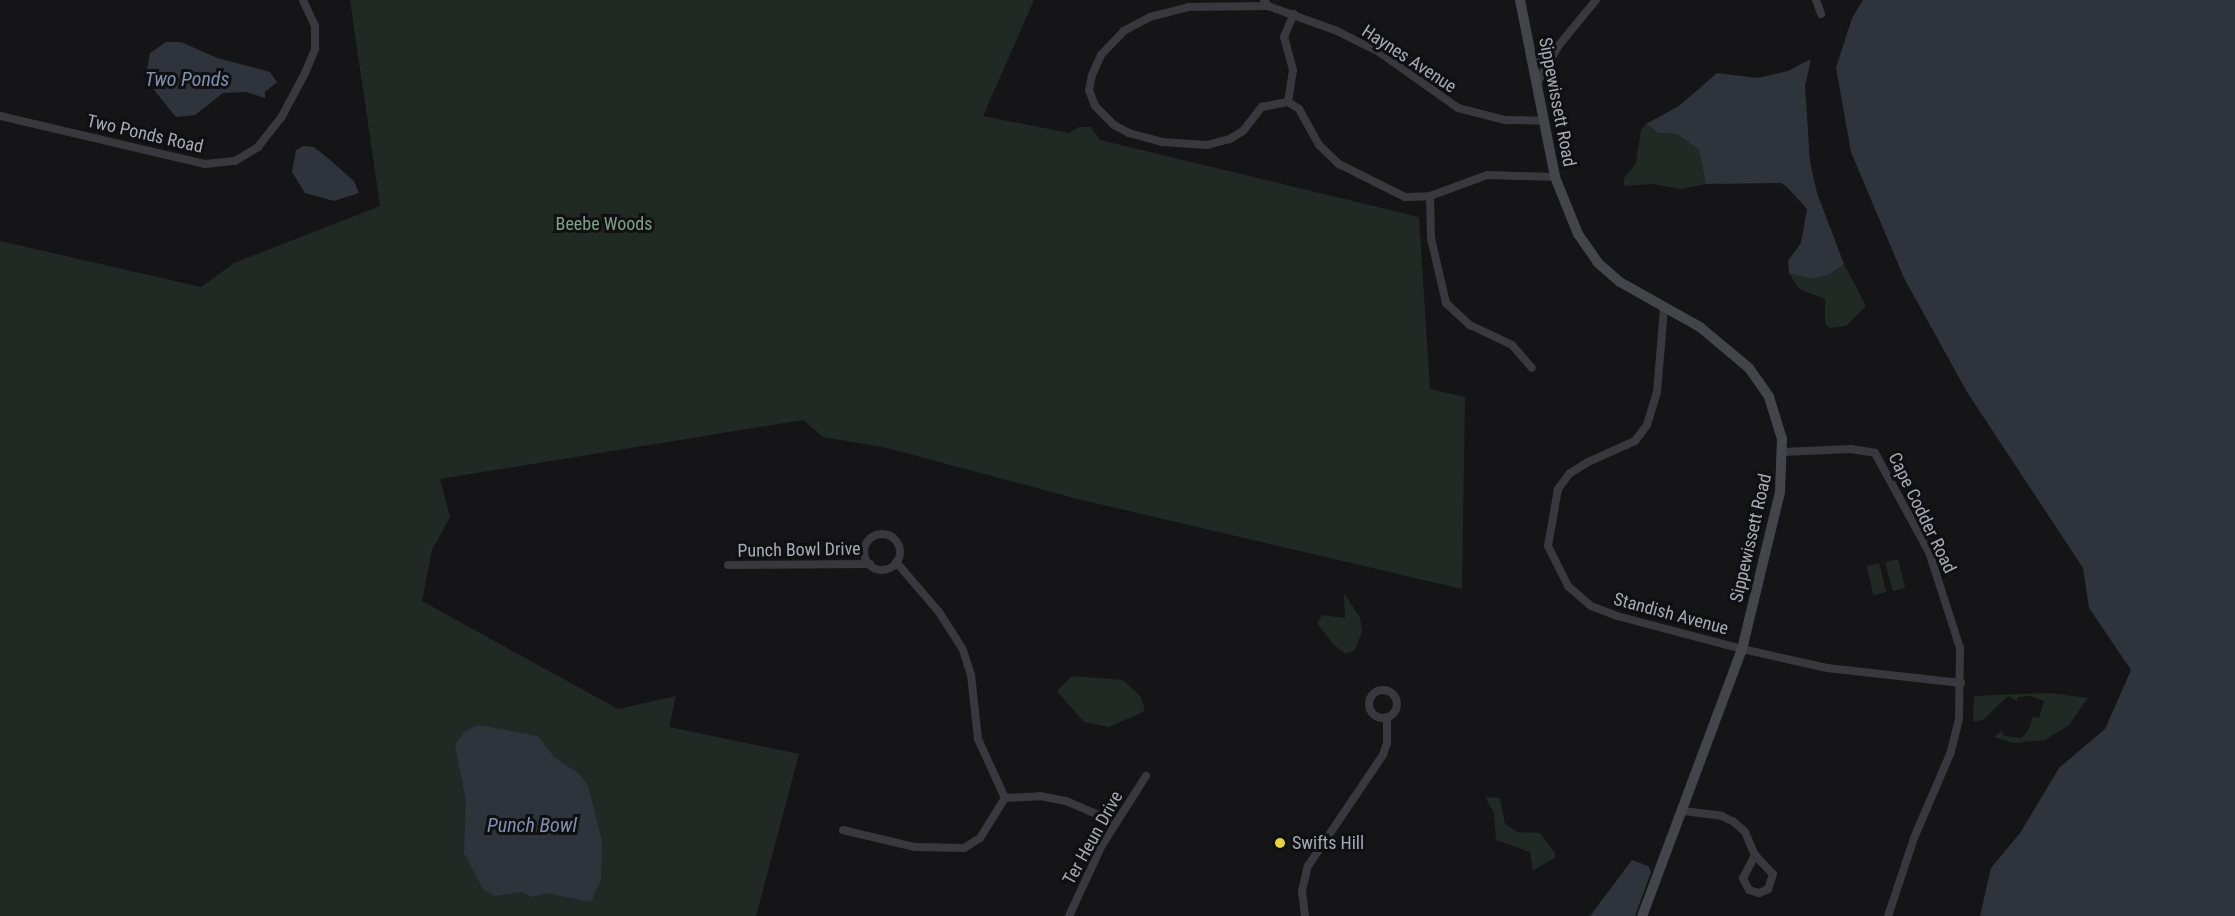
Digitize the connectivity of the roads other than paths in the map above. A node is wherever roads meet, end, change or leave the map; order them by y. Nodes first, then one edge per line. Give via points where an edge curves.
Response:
1 (303, 0) edge
2 (1520, 0) edge
3 (1596, 0) edge
4 (1816, 0) edge
5 (1266, 3) edge
6 (1294, 14) junction
7 (1821, 14) dead end
8 (1559, 45) junction
9 (1533, 61) junction
10 (1538, 83) junction
11 (1288, 102) junction
12 (0, 116) edge
13 (1544, 121) junction
14 (1555, 177) junction
15 (1430, 196) junction
16 (1664, 309) junction
17 (1532, 368) dead end
18 (1783, 452) junction
19 (896, 562) junction
20 (870, 564) junction
21 (728, 565) dead end
22 (1742, 649) junction
23 (1961, 683) junction
24 (1387, 717) dead end
25 (1146, 776) dead end
26 (1005, 798) junction
27 (1683, 811) junction
28 (1115, 822) junction
29 (843, 830) dead end
30 (1755, 855) junction
31 (1069, 916) edge
32 (1305, 916) edge
33 (1642, 916) edge
34 (1888, 916) edge

1 - 12 street, Two Ponds Road via 315,26 315,49 306,73 281,118 258,147 235,161 205,164
2 - 9 main road, Sippewissett Road
3 - 8 street
4 - 7 street
5 - 6 street, Haynes Avenue
5 - 11 street, Haynes Avenue via 1189,7 1150,17 1111,42 1101,55 1089,90 1095,106 1114,125 1162,142 1207,146 1230,140 1243,131 1262,107
6 - 11 street via 1284,37 1293,70
6 - 13 street, Haynes Avenue via 1379,52 1458,108 1505,120
8 - 9 street via 1549,55
8 - 10 street
9 - 10 main road, Sippewissett Road
10 - 13 main road, Sippewissett Road
11 - 15 street via 1299,109 1319,145 1339,164 1405,197
13 - 14 main road, Sippewissett Road
14 - 15 street via 1487,175
14 - 16 main road, Sippewissett Road via 1570,222 1593,257 1628,288
15 - 17 street via 1431,238 1446,303 1470,325 1512,345
16 - 18 main road, Sippewissett Road via 1707,332 1749,368 1769,397
16 - 22 street, Standish Avenue via 1657,392 1647,425 1635,441 1569,474 1558,489 1548,546 1568,586 1591,606
18 - 22 main road, Sippewissett Road via 1780,492
18 - 23 street, Cape Codder Road via 1871,450 1879,456 1942,585 1960,648
19 - 20 street, Punch Bowl Drive via 880,569
19 - 20 street, Punch Bowl Drive via 899,546 892,537 882,534 871,538 865,547
19 - 26 street, Punch Bowl Drive via 939,612 962,648 971,675 978,739
20 - 21 street, Punch Bowl Drive
22 - 23 street, Standish Avenue via 1827,668
22 - 27 main road, Sippewissett Road
23 - 34 street, Cape Codder Road via 1958,723 1947,764 1914,838
24 - 32 street via 1383,755 1308,866 1302,891
25 - 28 street, Ter Heun Drive
26 - 28 street via 1040,796 1066,801
26 - 29 street via 980,838 964,848 915,847
27 - 30 street via 1722,816 1734,822 1745,832
27 - 33 main road, Sippewissett Road
28 - 31 street, Ter Heun Drive
30 - 30 street via 1743,878 1749,890 1759,893 1772,885 1773,874

